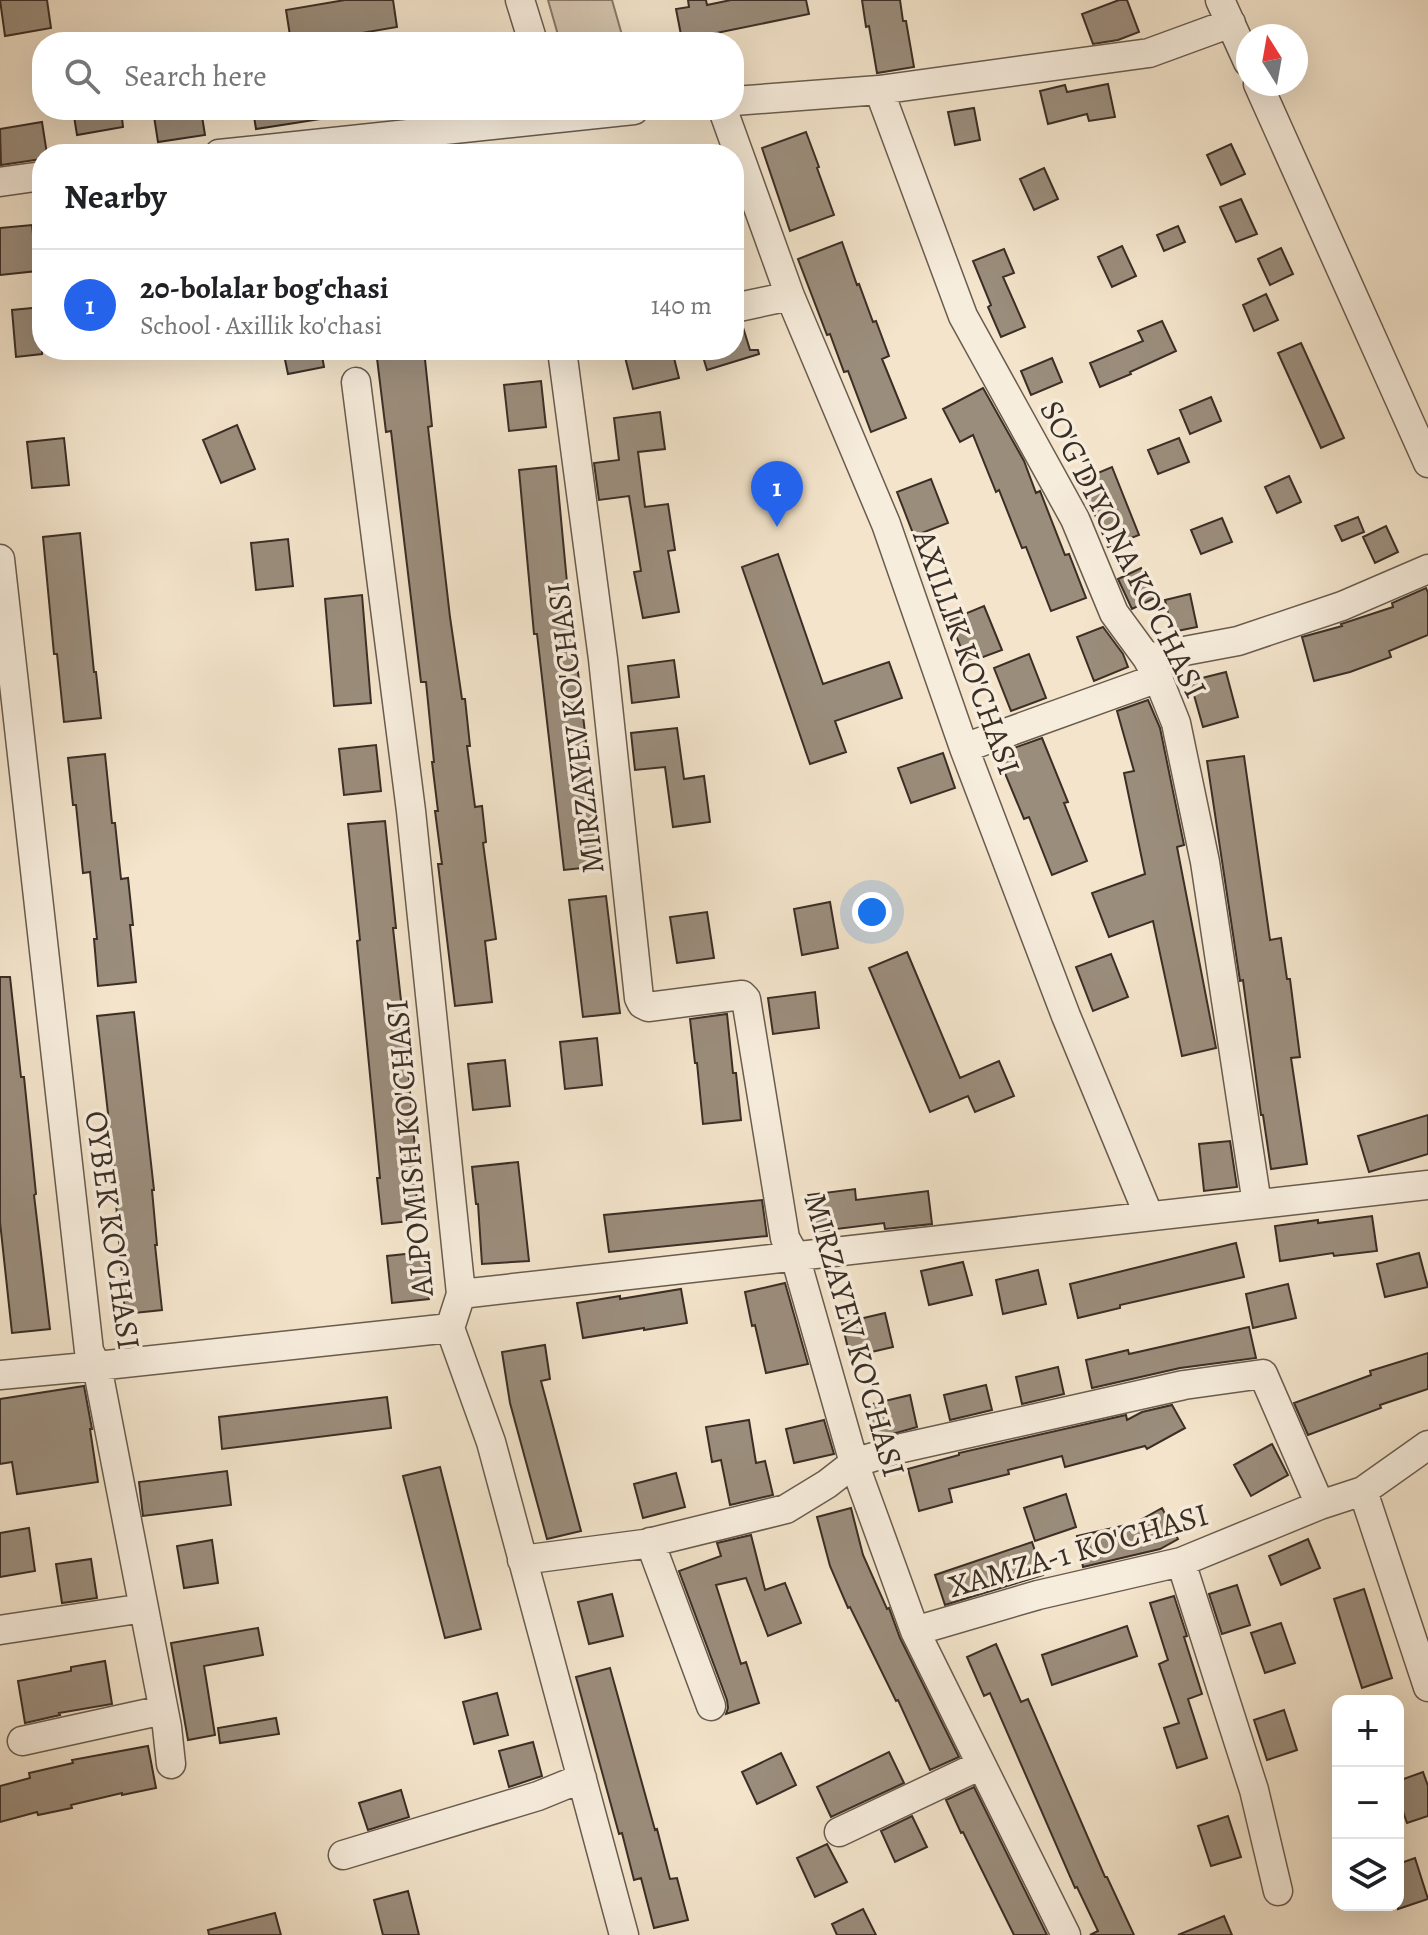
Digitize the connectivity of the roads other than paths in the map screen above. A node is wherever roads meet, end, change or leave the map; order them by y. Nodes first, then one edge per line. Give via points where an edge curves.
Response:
1 (520, 0) edge
2 (1225, 12) edge
3 (530, 32) edge
4 (1236, 36) edge
5 (879, 90) junction
6 (1263, 96) edge
7 (744, 100) edge
8 (505, 120) edge
9 (727, 120) edge
10 (303, 144) edge
11 (735, 144) edge
12 (744, 168) edge
13 (32, 177) edge
14 (0, 182) edge
15 (790, 296) junction
16 (744, 306) edge
17 (563, 360) edge
18 (356, 382) dead end
19 (1428, 463) edge
20 (0, 559) edge
21 (1428, 569) edge
22 (1153, 668) junction
23 (964, 748) junction
24 (1428, 1185) edge
25 (1257, 1204) junction
26 (1149, 1216) junction
27 (795, 1256) junction
28 (461, 1294) junction
29 (450, 1328) junction
30 (97, 1366) junction
31 (0, 1375) edge
32 (1428, 1445) edge
33 (854, 1463) junction
34 (1363, 1491) junction
35 (1320, 1505) junction
36 (650, 1542) junction
37 (522, 1560) junction
38 (1181, 1562) junction
39 (144, 1608) junction
40 (0, 1630) edge
41 (915, 1631) junction
42 (1428, 1687) edge
43 (711, 1706) dead end
44 (163, 1710) junction
45 (22, 1741) dead end
46 (171, 1764) dead end
47 (981, 1765) junction
48 (582, 1778) junction
49 (839, 1832) dead end
50 (343, 1855) dead end
51 (1278, 1891) dead end
52 (624, 1935) edge
53 (1066, 1935) edge

1 - 3 street
2 - 4 street
2 - 5 street via 1149,53
5 - 7 street
5 - 22 street, SO'G'DIYONA KO'CHASI via 963,316 1075,519 1114,613
6 - 19 street
8 - 10 street
9 - 11 street, AXILLIK KO'CHASI
12 - 15 street, AXILLIK KO'CHASI
13 - 14 street
15 - 16 street
15 - 23 street, AXILLIK KO'CHASI via 886,524
17 - 27 street, MIRZAYEV KO'CHASI via 603,659 639,998 648,1007 745,997 785,1238
18 - 28 street, ALPOMISH KO'CHASI via 411,811
20 - 30 street, OYBEK KO'CHASI via 89,1351
21 - 22 street via 1342,606
22 - 23 street
22 - 25 street, SO'G'DIYONA KO'CHASI via 1176,723 1205,862
23 - 26 street, AXILLIK KO'CHASI
24 - 25 street
25 - 26 street
26 - 27 street
27 - 28 street
27 - 33 street, MIRZAYEV KO'CHASI
28 - 29 street, ALPOMISH KO'CHASI
29 - 30 street
29 - 37 street, ALPOMISH KO'CHASI via 491,1442
30 - 31 street
30 - 39 street, OYBEK KO'CHASI
32 - 34 street, XAMZA-1 KO'CHASI
33 - 35 street via 1184,1385 1263,1374
33 - 36 street via 786,1509
33 - 41 street, MIRZAYEV KO'CHASI
34 - 35 street, XAMZA-1 KO'CHASI
34 - 42 street
35 - 38 street, XAMZA-1 KO'CHASI
36 - 37 street
36 - 43 street
37 - 48 street, ALPOMISH KO'CHASI
38 - 41 street, XAMZA-1 KO'CHASI
38 - 51 street via 1254,1790
39 - 40 street
39 - 44 street, OYBEK KO'CHASI
41 - 47 street, MIRZAYEV KO'CHASI
44 - 45 street
44 - 46 street, OYBEK KO'CHASI
47 - 49 street
47 - 53 street, MIRZAYEV KO'CHASI
48 - 50 street
48 - 52 street, ALPOMISH KO'CHASI

